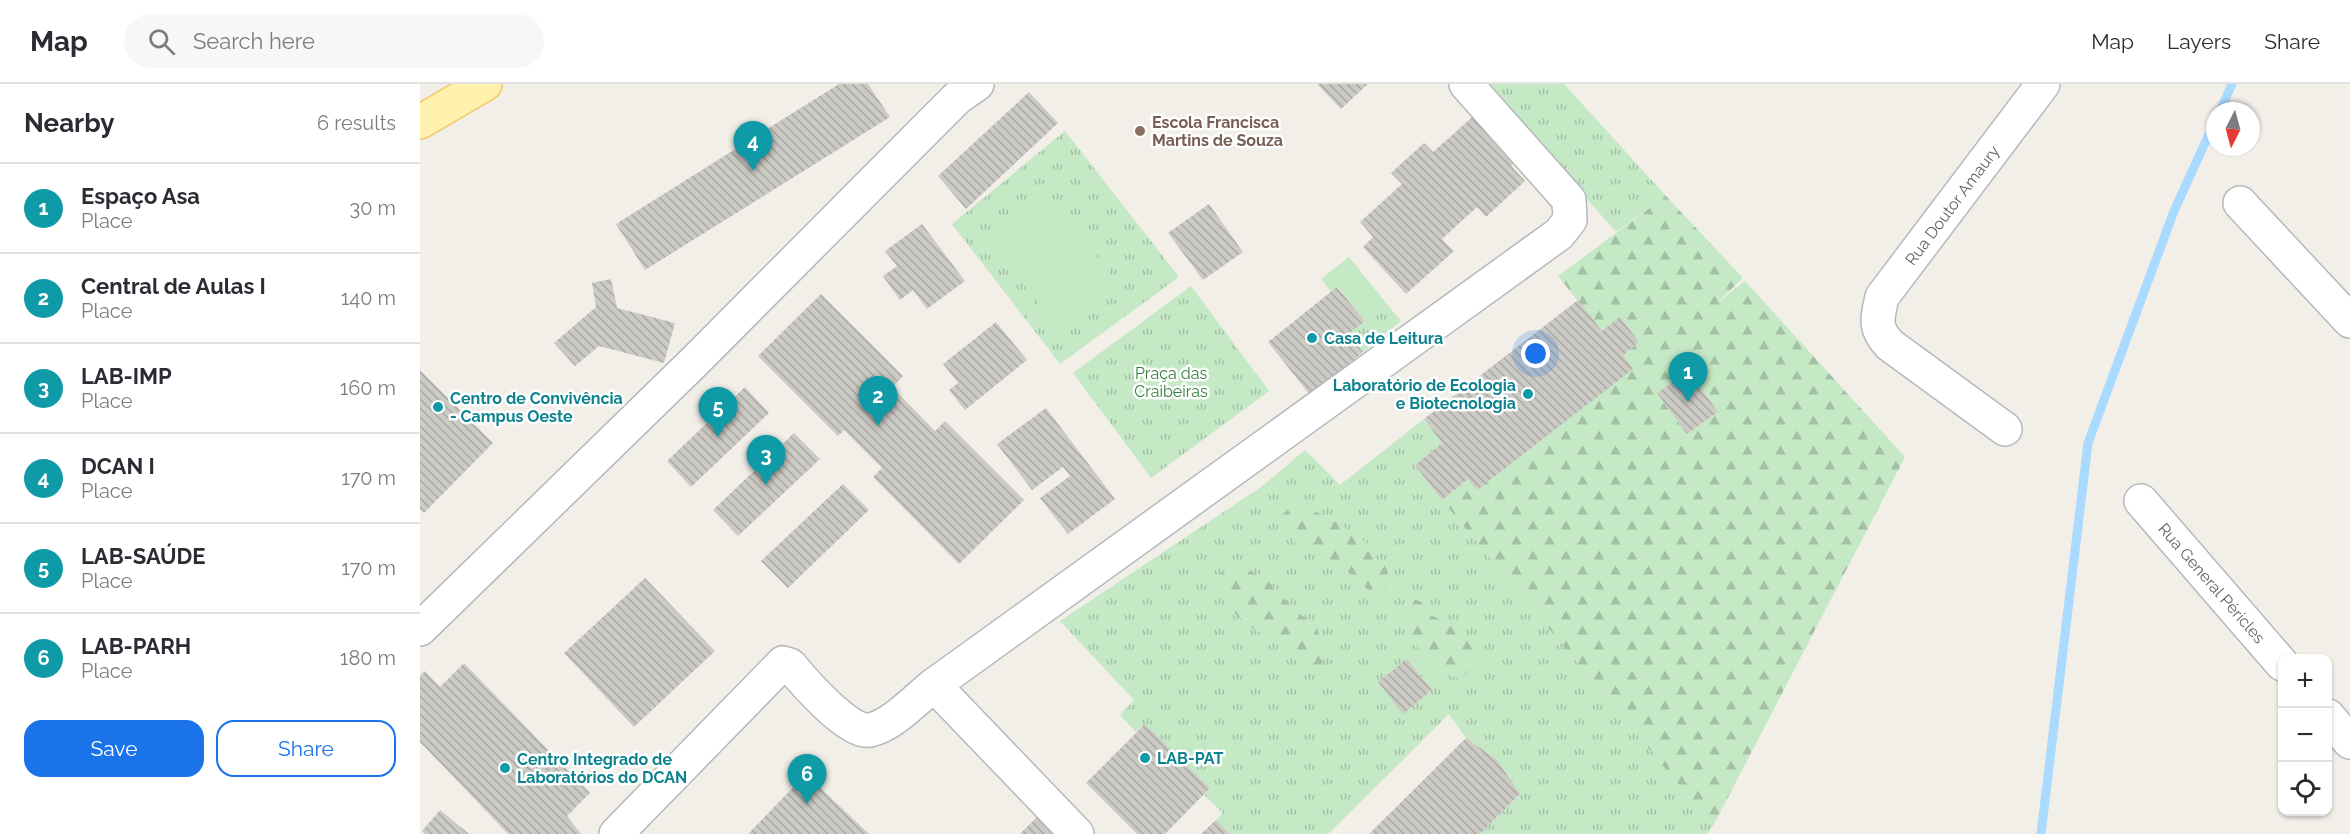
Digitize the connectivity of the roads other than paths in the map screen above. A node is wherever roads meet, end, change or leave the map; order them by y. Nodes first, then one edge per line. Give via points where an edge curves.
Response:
1 (485, 84) edge
2 (977, 84) edge
3 (1466, 84) edge
4 (2043, 84) edge
5 (420, 122) edge
6 (2240, 203) dead end
7 (2350, 321) edge
8 (2005, 429) dead end
9 (2141, 501) dead end
10 (420, 629) edge
11 (2278, 658) edge
12 (934, 685) junction
13 (2332, 721) edge
14 (2350, 744) edge
15 (2350, 763) edge
16 (616, 834) edge
17 (1077, 834) edge

1 - 5 main road
2 - 10 street via 957,98
3 - 12 street via 1569,200 1567,226
4 - 8 street, Rua Doutor Amaury via 1882,297 1878,332 1890,345
6 - 7 street
9 - 11 street, Rua General Péricles
12 - 16 street via 882,726 867,731 849,725 790,665 783,663
12 - 17 street
13 - 14 street
14 - 15 street

